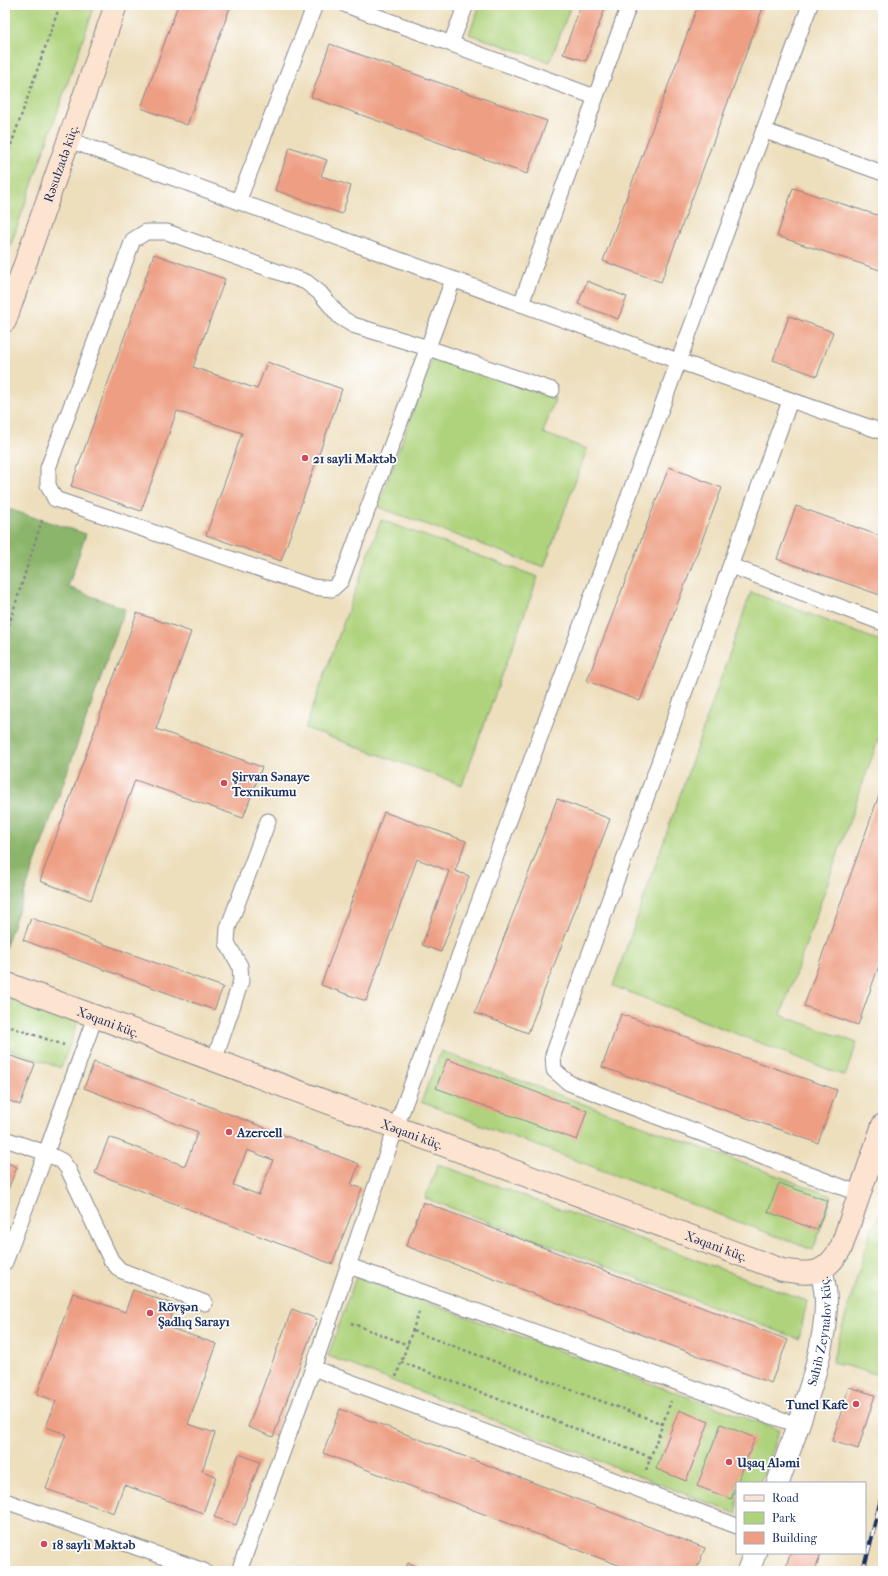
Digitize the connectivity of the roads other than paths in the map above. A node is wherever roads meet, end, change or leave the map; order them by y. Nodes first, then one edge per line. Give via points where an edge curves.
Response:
1 (116, 5) edge
2 (315, 5) edge
3 (346, 5) edge
4 (466, 5) edge
5 (629, 5) edge
6 (810, 5) edge
7 (450, 43) junction
8 (595, 97) junction
9 (765, 131) junction
10 (69, 140) junction
11 (883, 172) edge
12 (238, 202) junction
13 (453, 280) junction
14 (521, 304) junction
15 (5, 321) edge
16 (428, 348) junction
17 (678, 362) junction
18 (552, 390) dead end
19 (790, 401) junction
20 (883, 432) edge
21 (730, 566) junction
22 (883, 623) edge
23 (268, 821) dead end
24 (5, 983) edge
25 (94, 1016) junction
26 (214, 1062) junction
27 (883, 1126) edge
28 (396, 1127) junction
29 (5, 1139) edge
30 (46, 1154) junction
31 (878, 1154) edge
32 (860, 1194) junction
33 (5, 1262) edge
34 (349, 1266) junction
35 (822, 1270) junction
36 (205, 1303) dead end
37 (313, 1368) junction
38 (798, 1425) junction
39 (778, 1482) edge
40 (5, 1501) edge
41 (736, 1526) edge
42 (754, 1554) edge
43 (204, 1571) edge
44 (239, 1571) edge
45 (748, 1571) edge

1 - 10 street, Rəsulzadə küç.
2 - 12 lane
3 - 7 lane
4 - 7 lane
5 - 8 lane
6 - 9 lane
7 - 8 lane
8 - 14 lane
9 - 11 lane
9 - 17 lane
10 - 12 lane
10 - 15 street, Rəsulzadə küç.
12 - 13 lane
13 - 14 lane
13 - 16 lane
14 - 17 lane
16 - 16 lane via 341,581 332,589 313,587 55,499 48,485 48,468 133,240 146,232 167,232 306,282 320,293 340,316 353,324
16 - 18 lane
17 - 19 lane
17 - 28 lane
19 - 20 lane
19 - 21 lane
21 - 22 lane
21 - 32 lane via 553,1055 554,1070 568,1083
23 - 26 lane via 228,928 227,943 240,966 241,981
24 - 25 street, Xəqani küç.
25 - 26 street, Xəqani küç.
25 - 30 lane
26 - 28 street, Xəqani küç.
27 - 31 street
28 - 34 lane
28 - 35 street, Xəqani küç. via 782,1270 804,1274
29 - 30 lane
30 - 33 lane
30 - 36 lane via 62,1161 68,1169 111,1260 120,1270
31 - 32 street
32 - 35 street via 841,1248 833,1261
34 - 37 lane
34 - 38 lane
35 - 38 street, Sahib Zeynalov küç. via 826,1300 823,1335
37 - 41 lane
37 - 44 lane
38 - 39 street, Sahib Zeynalov küç.
40 - 43 lane
42 - 45 street

